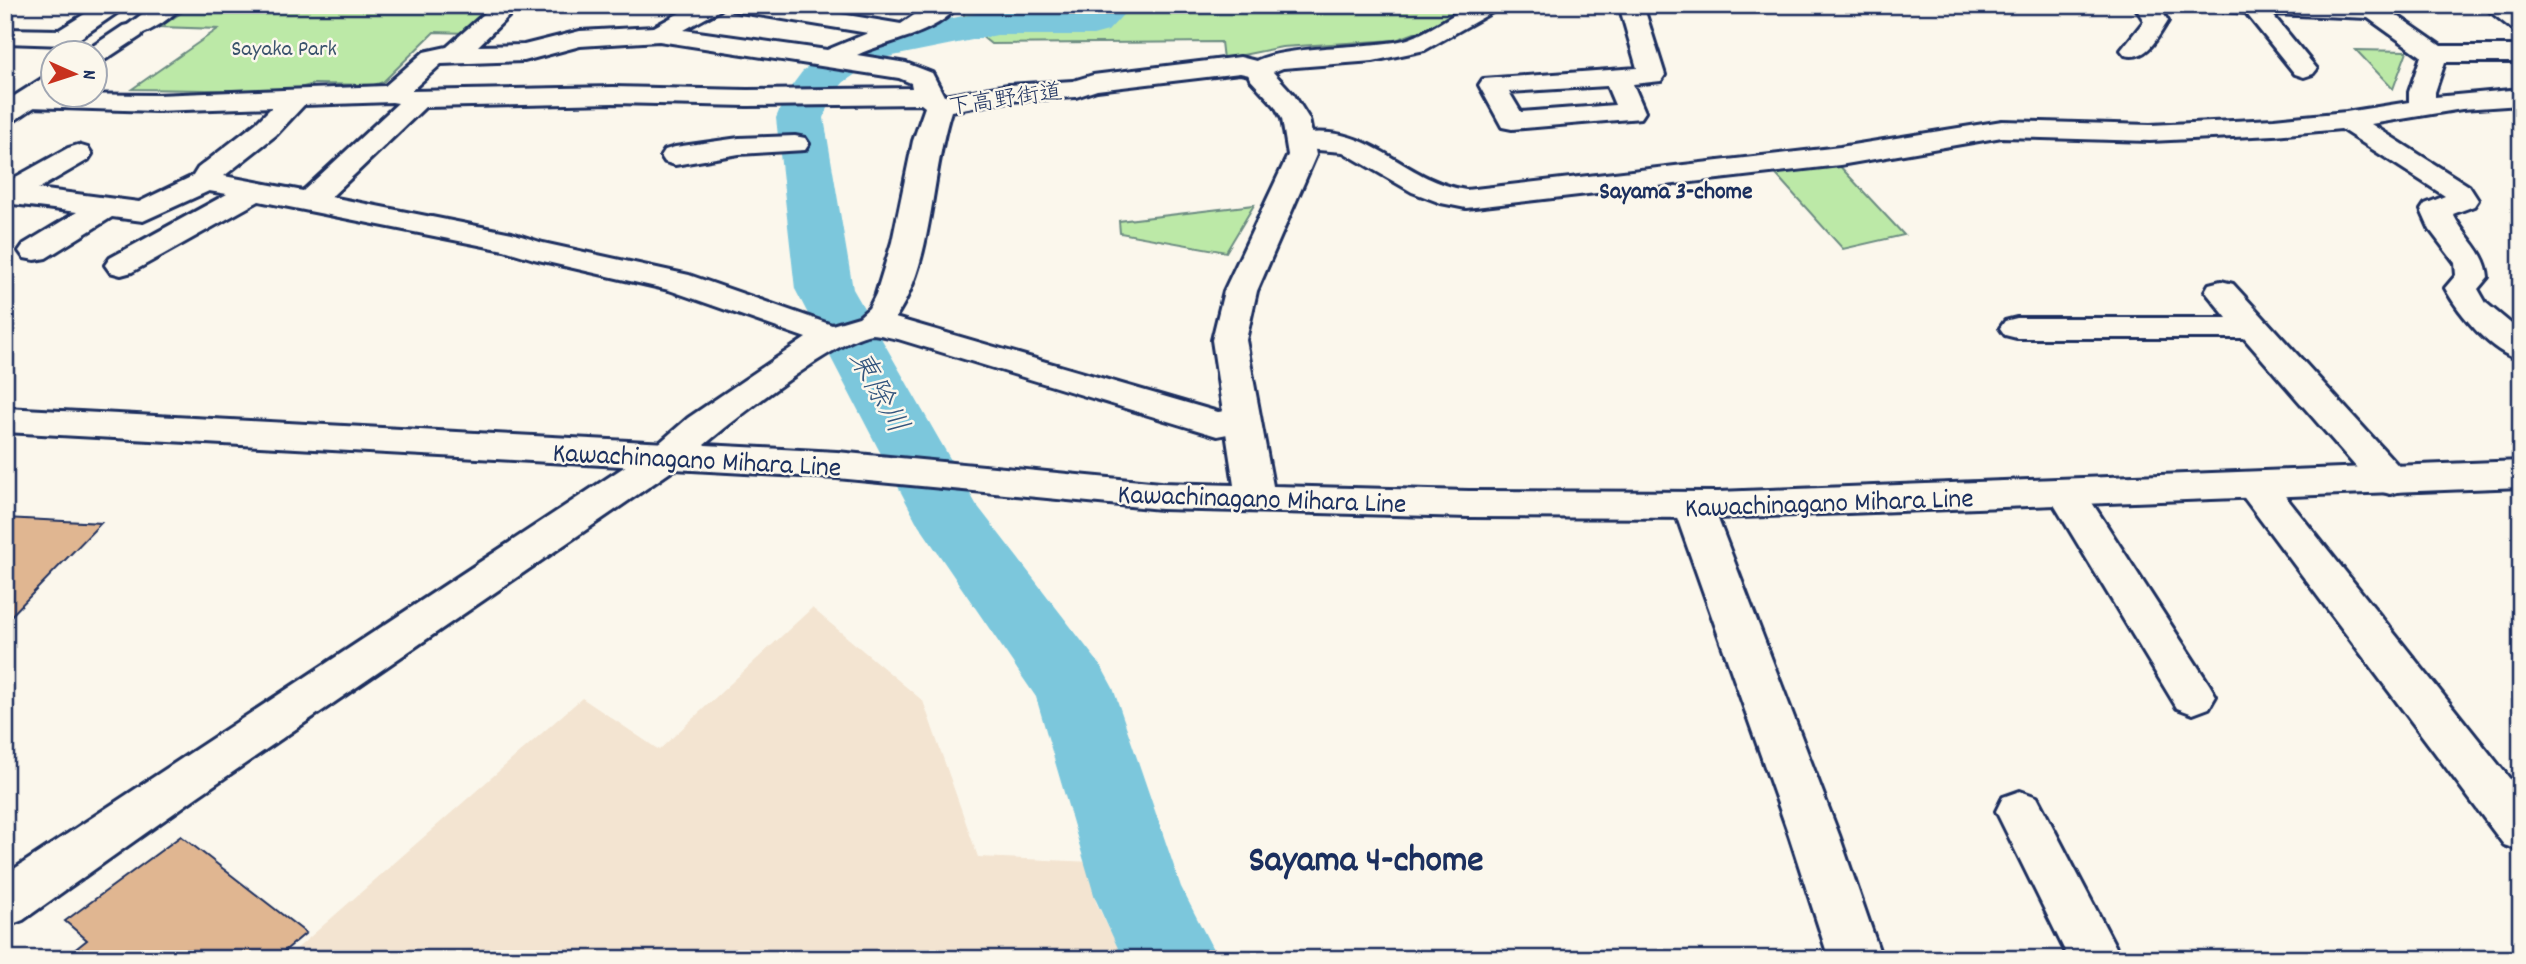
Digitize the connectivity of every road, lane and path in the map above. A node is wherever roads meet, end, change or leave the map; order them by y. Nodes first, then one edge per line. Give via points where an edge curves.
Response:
1 (116, 5) edge
2 (170, 5) edge
3 (508, 5) edge
4 (712, 5) edge
5 (740, 5) edge
6 (946, 5) edge
7 (1488, 5) edge
8 (1631, 5) edge
9 (2146, 5) edge
10 (2222, 5) edge
11 (2494, 5) edge
12 (2253, 6) edge
13 (2370, 8) edge
14 (635, 13) dead end
15 (2521, 24) edge
16 (901, 31) junction
17 (659, 34) junction
18 (5, 36) edge
19 (613, 37) junction
20 (108, 47) edge
21 (2134, 50) dead end
22 (455, 54) junction
23 (2435, 54) junction
24 (2521, 54) edge
25 (841, 60) junction
26 (1259, 69) junction
27 (2304, 69) dead end
28 (1617, 77) dead end
29 (38, 90) edge
30 (405, 96) junction
31 (2521, 97) edge
32 (747, 98) junction
33 (17, 99) edge
34 (295, 99) junction
35 (934, 101) junction
36 (2422, 107) junction
37 (5, 114) edge
38 (2346, 120) junction
39 (1302, 142) junction
40 (794, 144) dead end
41 (739, 146) junction
42 (78, 154) dead end
43 (675, 156) dead end
44 (205, 181) junction
45 (255, 191) junction
46 (7, 194) edge
47 (310, 201) junction
48 (107, 207) junction
49 (35, 251) dead end
50 (121, 265) dead end
51 (2221, 290) dead end
52 (2017, 328) dead end
53 (2255, 328) junction
54 (848, 331) junction
55 (2521, 350) edge
56 (5, 420) edge
57 (1241, 421) junction
58 (669, 455) junction
59 (2521, 474) edge
60 (2390, 481) junction
61 (2256, 486) junction
62 (2066, 493) junction
63 (1256, 498) junction
64 (1693, 506) junction
65 (2193, 696) dead end
66 (2020, 811) dead end
67 (2521, 830) edge
68 (5, 904) edge
69 (1856, 959) edge
70 (2096, 959) edge

1 - 18 street via 64,38
2 - 20 street
3 - 22 street
4 - 17 street
5 - 16 street
6 - 16 street
7 - 26 street, 下高野街道 via 1416,45 1279,61
8 - 28 street via 1652,75
9 - 21 street via 2156,21
10 - 12 street
11 - 15 street
12 - 13 street
12 - 27 street
13 - 23 street
14 - 19 street
16 - 25 street via 866,41
17 - 19 street
17 - 25 street
19 - 22 street via 580,39 524,53
22 - 30 street via 433,57
23 - 24 street
23 - 36 street via 2422,92
25 - 35 street via 906,71 923,79
26 - 35 street, 下高野街道 via 1232,66 1076,89
26 - 39 street via 1294,111
29 - 33 street
30 - 32 street
30 - 34 street via 308,95
30 - 47 street
31 - 36 street
32 - 35 street
32 - 41 street
33 - 34 street via 156,103
33 - 37 street
34 - 44 street
35 - 54 street, 下高野街道 via 918,202 888,307
36 - 38 street
38 - 39 street via 2150,133 2002,128 1840,156 1466,199 1434,191 1353,146
38 - 55 street via 2459,192 2463,200 2436,209 2445,230 2471,262 2472,277 2461,288 2473,309
39 - 57 street via 1297,170 1242,282 1231,321 1229,340
40 - 41 street
41 - 43 street
42 - 46 street
44 - 45 street
44 - 48 street via 143,212
45 - 47 street
45 - 50 street
46 - 48 street
47 - 54 street via 678,282
48 - 49 street
51 - 53 street
52 - 53 street
53 - 60 street
54 - 57 street via 904,330 1217,425
54 - 58 street, 下高野街道 via 701,426
56 - 58 street, Kawachinagano Mihara Line
57 - 63 street
58 - 63 street, Kawachinagano Mihara Line via 1161,496
58 - 68 street, 下高野街道
59 - 60 street, Kawachinagano Mihara Line
60 - 61 street, Kawachinagano Mihara Line
61 - 62 street, Kawachinagano Mihara Line
61 - 67 street
62 - 64 street, Kawachinagano Mihara Line
62 - 65 street
63 - 64 street, Kawachinagano Mihara Line
64 - 69 street
66 - 70 street

